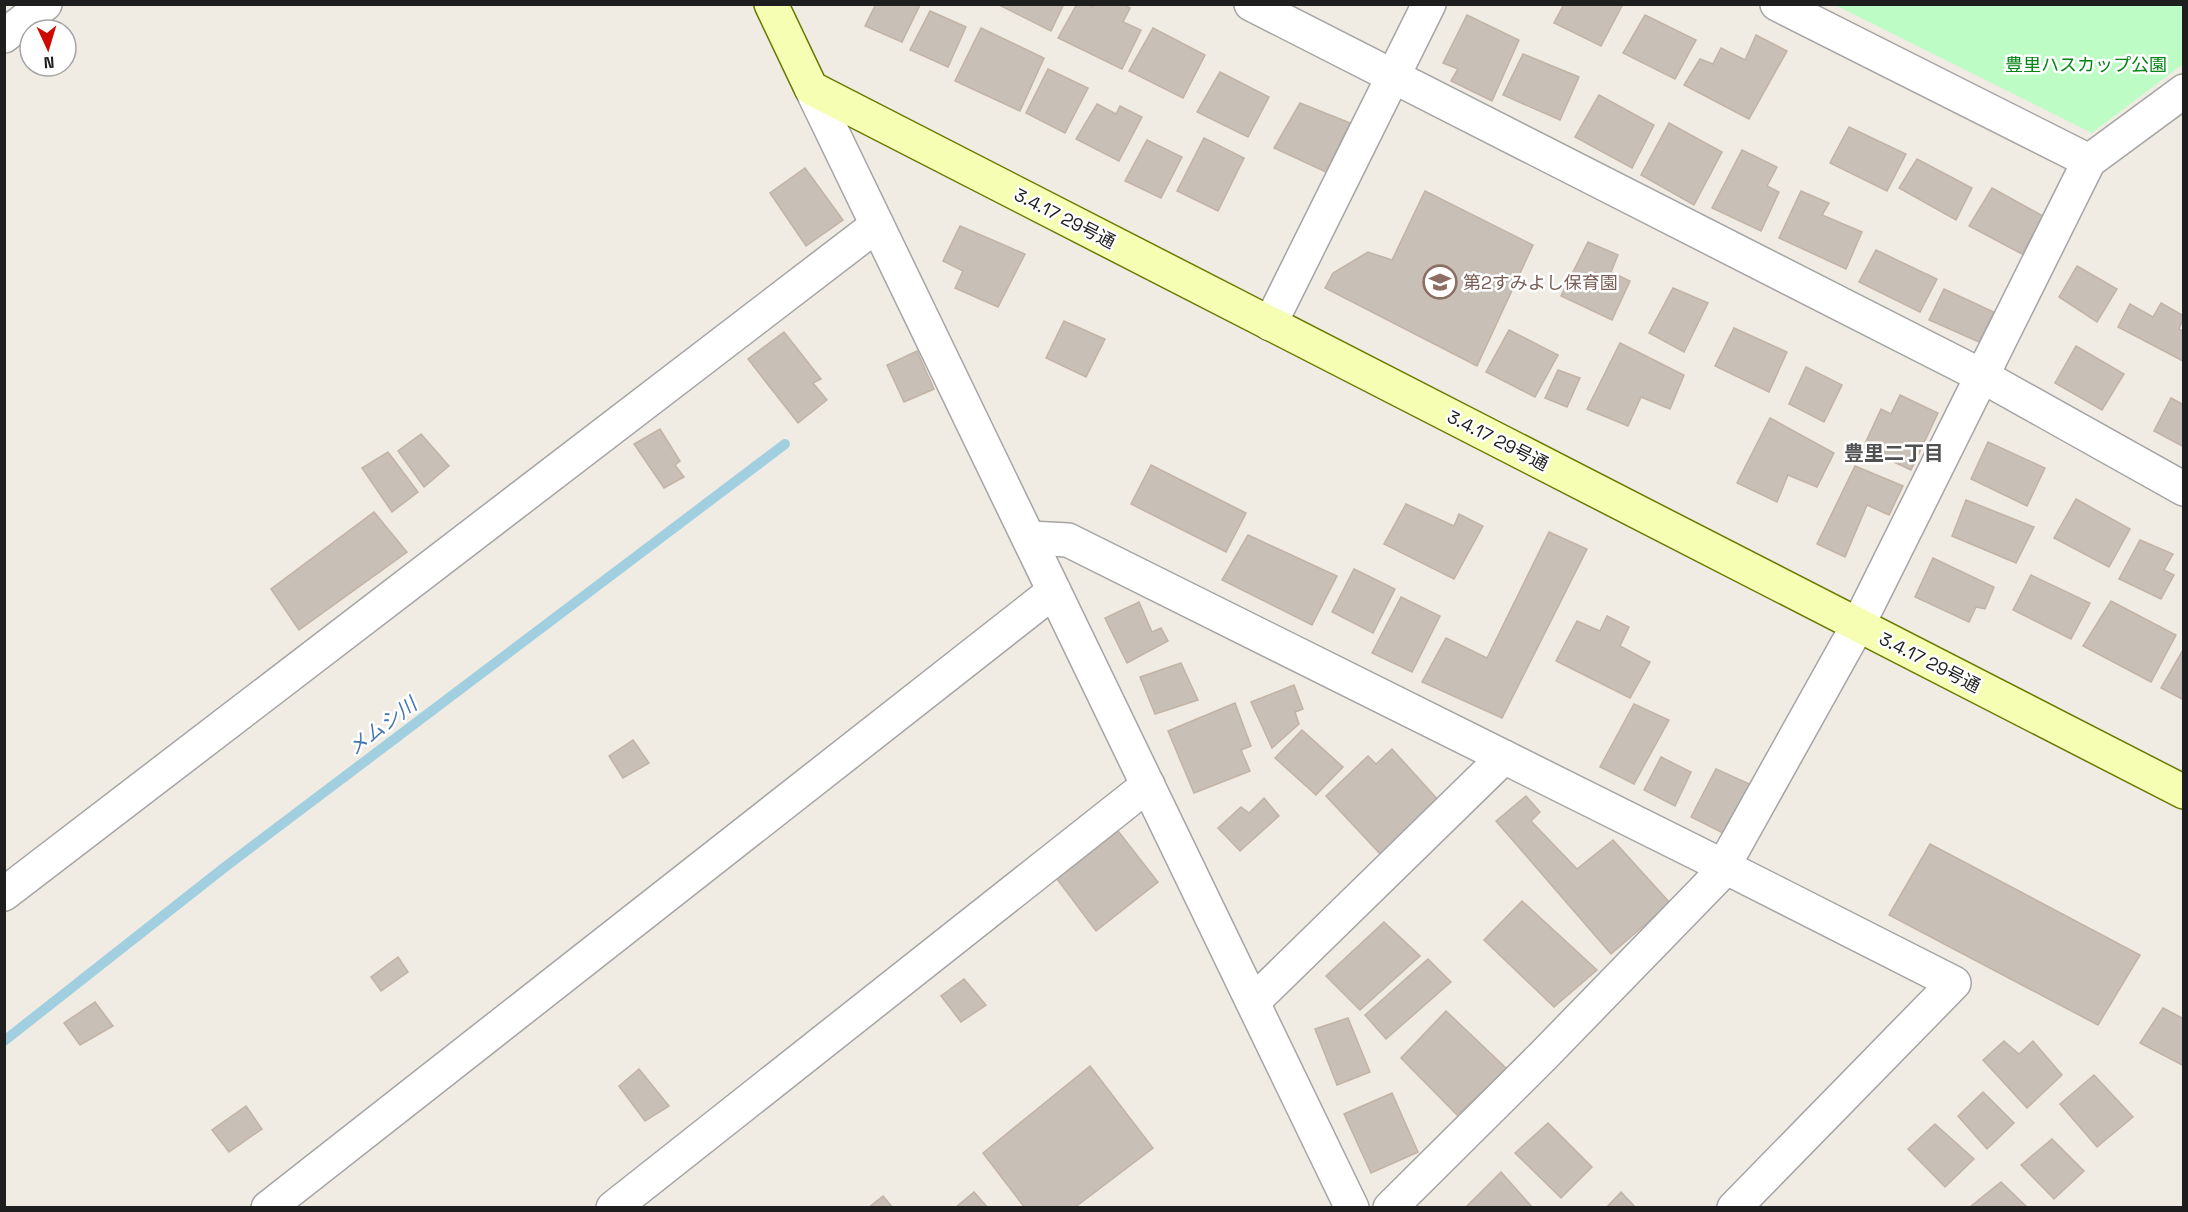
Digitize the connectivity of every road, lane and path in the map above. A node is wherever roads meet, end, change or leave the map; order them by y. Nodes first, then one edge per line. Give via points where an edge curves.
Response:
1 (45, 4) edge
2 (771, 4) edge
3 (1251, 4) edge
4 (1429, 4) edge
5 (1777, 4) edge
6 (4, 36) edge
7 (1393, 78) junction
8 (811, 88) junction
9 (2184, 91) edge
10 (2089, 161) junction
11 (877, 225) junction
12 (1270, 324) junction
13 (1982, 376) junction
14 (2184, 489) edge
15 (1029, 538) junction
16 (1054, 591) junction
17 (1858, 625) junction
18 (1504, 757) junction
19 (1148, 785) junction
20 (2184, 792) edge
21 (1723, 866) junction
22 (4, 894) edge
23 (1253, 1002) junction
24 (268, 1208) edge
25 (613, 1208) edge
26 (1352, 1208) edge
27 (1390, 1208) edge
28 (1734, 1208) edge

1 - 6 street
2 - 8 street
3 - 7 street
4 - 7 street
5 - 10 street
7 - 12 street
7 - 13 street
8 - 11 street
8 - 12 street, 3.4.17 29号通
9 - 10 street
10 - 13 street
11 - 15 street
11 - 22 street
12 - 17 street, 3.4.17 29号通
13 - 14 street
13 - 17 street
15 - 16 street
15 - 18 street via 1068,540
16 - 19 street
16 - 24 street
17 - 20 street, 3.4.17 29号通
17 - 21 street
18 - 21 street
18 - 23 street
19 - 23 street
19 - 25 street
21 - 27 street via 1718,876 1544,1056
21 - 28 street via 1954,983
23 - 26 street

